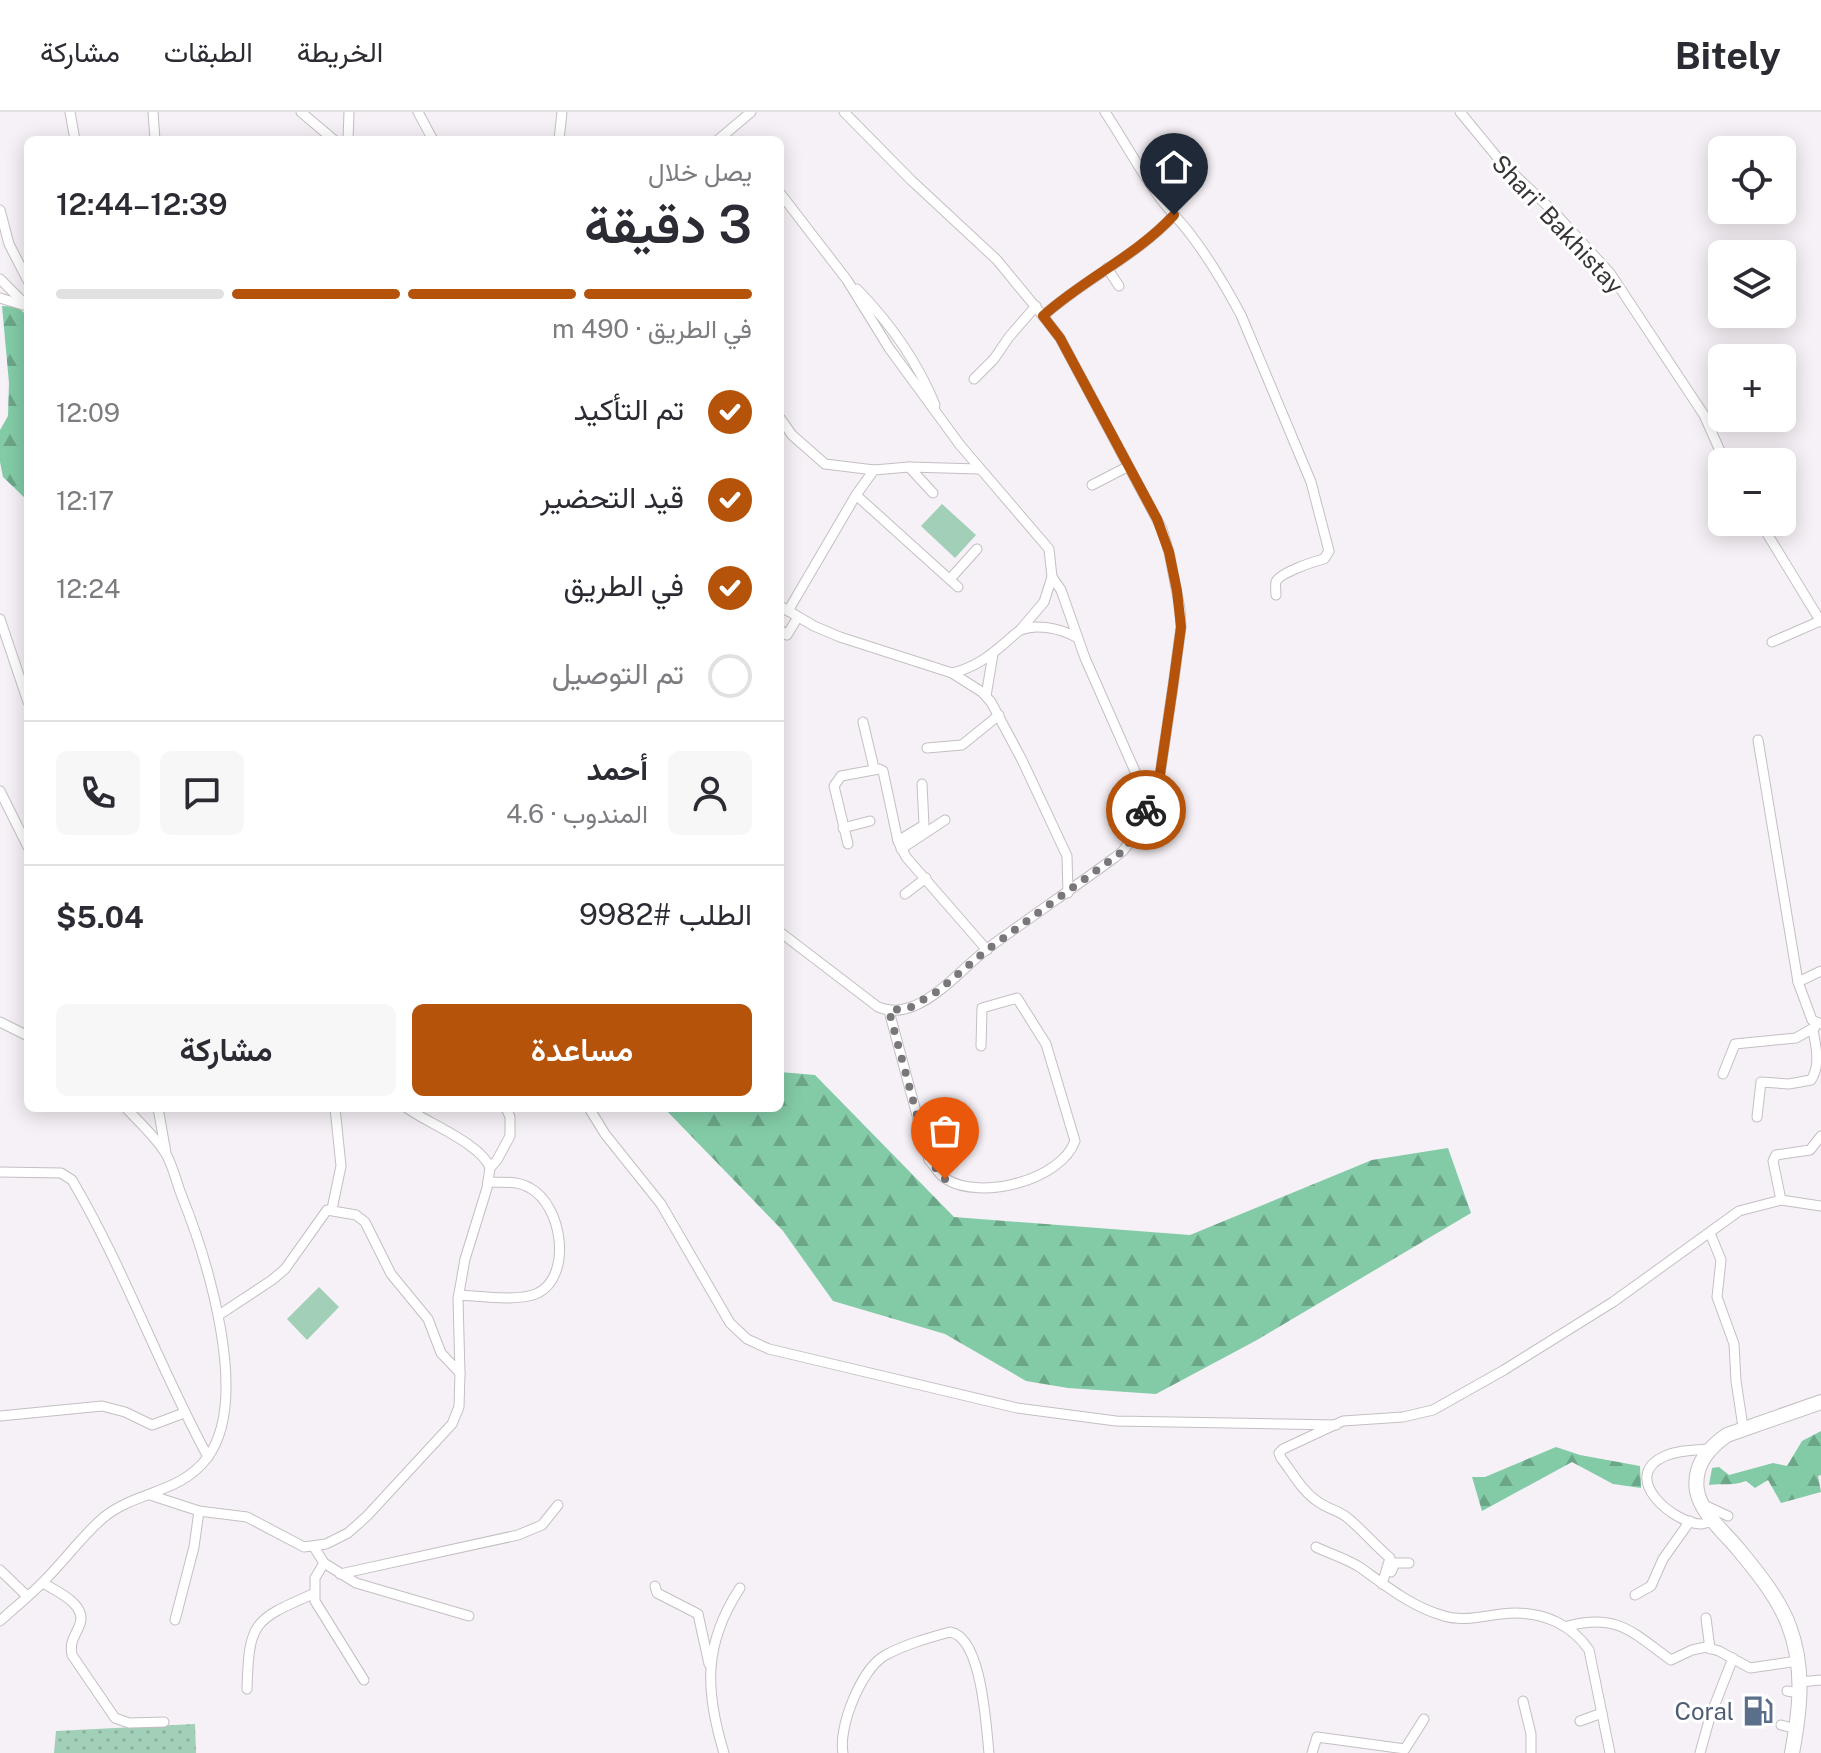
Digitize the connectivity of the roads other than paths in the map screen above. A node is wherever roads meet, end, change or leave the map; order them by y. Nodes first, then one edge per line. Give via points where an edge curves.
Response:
1 (70, 112) edge
2 (153, 112) edge
3 (301, 112) edge
4 (349, 112) edge
5 (418, 112) edge
6 (562, 112) edge
7 (751, 112) edge
8 (844, 112) edge
9 (1105, 112) edge
10 (1460, 112) edge
11 (74, 136) edge
12 (155, 136) edge
13 (329, 136) edge
14 (348, 136) edge
15 (431, 136) edge
16 (559, 136) edge
17 (723, 136) edge
18 (784, 198) edge
19 (0, 210) edge
20 (1174, 215) junction
21 (1107, 268) junction
22 (24, 273) edge
23 (0, 279) edge
24 (1119, 286) dead end
25 (0, 298) edge
26 (24, 303) edge
27 (24, 306) edge
28 (1036, 306) junction
29 (1043, 316) junction
30 (974, 379) dead end
31 (784, 424) edge
32 (1719, 448) edge
33 (909, 467) junction
34 (1127, 467) junction
35 (979, 469) junction
36 (874, 470) junction
37 (1092, 485) dead end
38 (933, 493) dead end
39 (856, 495) junction
40 (1768, 536) edge
41 (977, 549) dead end
42 (1052, 577) junction
43 (1276, 595) dead end
44 (784, 608) edge
45 (798, 617) junction
46 (0, 619) edge
47 (1820, 621) edge
48 (1021, 629) junction
49 (784, 633) edge
50 (1076, 637) junction
51 (1772, 642) dead end
52 (993, 654) junction
53 (952, 673) junction
54 (24, 690) edge
55 (986, 696) junction
56 (999, 715) junction
57 (863, 722) dead end
58 (1758, 740) dead end
59 (927, 748) dead end
60 (874, 768) junction
61 (922, 784) dead end
62 (0, 791) edge
63 (1149, 803) junction
64 (945, 820) dead end
65 (870, 821) dead end
66 (843, 828) junction
67 (24, 839) edge
68 (848, 844) dead end
69 (900, 845) junction
70 (926, 878) junction
71 (1068, 893) junction
72 (905, 894) dead end
73 (784, 935) edge
74 (987, 950) junction
75 (1821, 971) edge
76 (1798, 982) junction
77 (889, 1011) junction
78 (0, 1022) edge
79 (1818, 1025) edge
80 (24, 1034) edge
81 (981, 1046) dead end
82 (1723, 1074) dead end
83 (132, 1112) edge
84 (160, 1112) edge
85 (335, 1112) edge
86 (413, 1112) edge
87 (508, 1112) edge
88 (591, 1112) edge
89 (1757, 1117) dead end
90 (1821, 1136) edge
91 (166, 1153) junction
92 (490, 1168) junction
93 (0, 1172) edge
94 (488, 1182) junction
95 (1781, 1200) junction
96 (1821, 1206) edge
97 (332, 1209) junction
98 (1710, 1233) junction
99 (459, 1295) junction
100 (219, 1315) junction
101 (460, 1373) junction
102 (1821, 1402) edge
103 (184, 1413) junction
104 (0, 1416) edge
105 (1336, 1425) junction
106 (1743, 1427) junction
107 (1708, 1449) junction
108 (208, 1457) junction
109 (150, 1495) junction
110 (558, 1505) dead end
111 (199, 1511) junction
112 (1721, 1519) junction
113 (1690, 1521) junction
114 (314, 1547) junction
115 (1316, 1547) dead end
116 (324, 1563) junction
117 (1409, 1563) dead end
118 (0, 1570) edge
119 (340, 1574) junction
120 (43, 1583) junction
121 (1384, 1585) junction
122 (655, 1586) dead end
123 (740, 1588) dead end
124 (313, 1594) junction
125 (1635, 1595) dead end
126 (27, 1596) junction
127 (469, 1616) dead end
128 (1706, 1618) dead end
129 (175, 1620) dead end
130 (0, 1621) edge
131 (1568, 1626) junction
132 (1710, 1649) junction
133 (1733, 1658) junction
134 (1798, 1661) junction
135 (711, 1671) junction
136 (364, 1680) dead end
137 (1821, 1680) edge
138 (247, 1689) dead end
139 (1796, 1689) junction
140 (1523, 1701) dead end
141 (1602, 1713) junction
142 (1424, 1719) dead end
143 (1580, 1721) dead end
144 (164, 1722) dead end
145 (1781, 1725) dead end
146 (1796, 1729) junction
147 (724, 1753) edge
148 (843, 1753) edge
149 (989, 1753) edge
150 (1312, 1753) edge
151 (1531, 1753) edge
152 (1610, 1753) edge
153 (1700, 1753) edge
154 (1792, 1753) edge

1 - 11 street
2 - 12 street
3 - 13 street
4 - 14 street
5 - 15 street
6 - 16 street
7 - 17 street
8 - 28 street via 997,260
9 - 20 street via 1133,161
10 - 32 street, Shari' Bakhistay via 1502,163 1610,273 1704,415
18 - 35 street
19 - 22 street
20 - 21 street
20 - 43 street via 1241,315 1327,534 1329,551 1324,559 1280,576
21 - 24 street
21 - 29 street
23 - 26 street
25 - 27 street
28 - 29 street
28 - 30 street
29 - 34 street via 1060,338
31 - 36 street via 825,464
33 - 35 street
33 - 36 street
33 - 38 street
34 - 37 street
34 - 63 street via 1162,529 1180,609 1159,781
35 - 42 street via 1044,540
36 - 39 street
39 - 41 street via 954,583
39 - 44 street
40 - 47 street
42 - 48 street via 1044,602
42 - 50 street
44 - 45 street
45 - 49 street
45 - 53 street via 867,647
46 - 54 street
47 - 51 street
48 - 50 street via 1047,628
48 - 52 street
50 - 63 street
52 - 53 street via 968,670
52 - 55 street
53 - 55 street
55 - 56 street
56 - 59 street via 962,745
56 - 71 street via 1067,856
57 - 60 street
58 - 76 street
60 - 66 street via 837,779 834,793
60 - 69 street via 883,771
61 - 69 street via 924,825
62 - 67 street
63 - 71 street via 1123,851
64 - 69 street
65 - 66 street
66 - 68 street
69 - 70 street
70 - 72 street
70 - 74 street
71 - 74 street
73 - 77 street
74 - 77 street via 923,1001
75 - 76 street
76 - 79 street
77 - 81 street via 929,1160 945,1179 1000,1188 1053,1166 1075,1141 1046,1044 1017,998 982,1008
78 - 80 street
79 - 82 street via 1796,1038 1735,1044
79 - 89 street via 1815,1075 1804,1082 1761,1082
83 - 91 street
84 - 91 street
85 - 97 street via 341,1166
86 - 92 street via 477,1151
87 - 92 street via 510,1136
88 - 105 street via 661,1204 730,1323 769,1349 1017,1408 1116,1421
90 - 95 street via 1810,1150 1776,1155
91 - 100 street
92 - 94 street
93 - 103 street via 61,1173 72,1180
94 - 99 street
94 - 99 street via 525,1185 548,1205 560,1239 555,1273 545,1289 530,1296
95 - 96 street
95 - 98 street via 1739,1211
97 - 100 street via 285,1269
97 - 101 street via 356,1215 370,1229 391,1274 428,1319 441,1353
98 - 105 street via 1613,1302 1433,1410
98 - 106 street via 1721,1260 1717,1297 1734,1344
99 - 101 street
100 - 108 street via 226,1394
101 - 114 street via 459,1407 452,1424 348,1533
102 - 106 main road
103 - 104 street via 152,1425 102,1406
103 - 108 street
105 - 121 street via 1279,1453 1312,1499 1351,1520 1390,1558
106 - 107 main road
107 - 112 main road via 1698,1471 1697,1493
107 - 113 street via 1665,1456 1647,1473 1654,1498
108 - 109 street via 182,1481
109 - 111 street
109 - 120 street via 103,1518
110 - 119 street via 542,1525 518,1535
111 - 114 street via 247,1517 291,1542
111 - 129 street
112 - 113 street
112 - 134 main road via 1788,1623
113 - 125 street via 1651,1586
114 - 116 street
115 - 121 street
116 - 119 street
116 - 124 street
117 - 121 street via 1395,1563
118 - 126 street
119 - 127 street via 375,1591
120 - 126 street
120 - 144 street via 80,1611 72,1655 115,1718
121 - 131 street via 1449,1617 1468,1620 1514,1613
122 - 135 street via 657,1593 698,1614
123 - 135 street via 718,1628
124 - 136 street
124 - 138 street via 275,1612 254,1630
126 - 130 street
128 - 132 street
131 - 132 street via 1601,1620 1638,1634 1671,1660
131 - 141 street via 1589,1650
132 - 133 street
133 - 134 street via 1750,1668
133 - 153 street
134 - 139 main road
135 - 147 street via 712,1714
137 - 139 street
139 - 146 main road
140 - 151 street
141 - 143 street
141 - 152 street
142 - 150 street via 1405,1749 1317,1737
145 - 146 street
146 - 154 main road
148 - 149 street via 842,1732 872,1667 891,1652 950,1632 962,1638 972,1655

